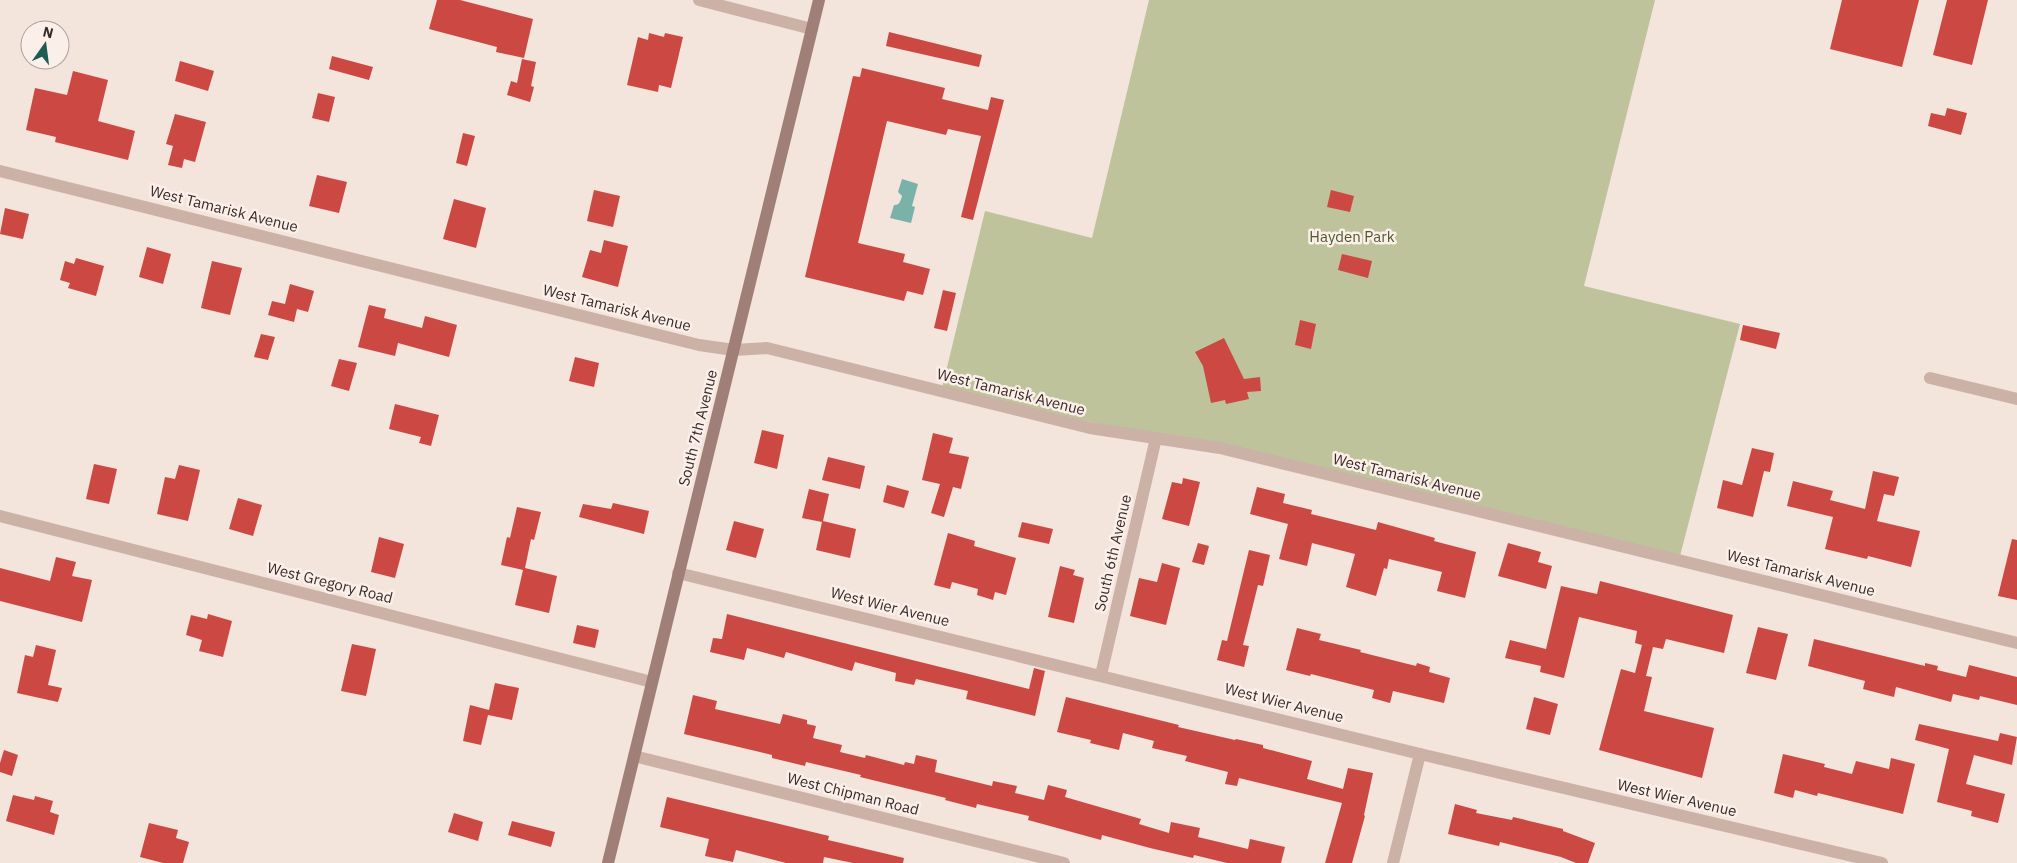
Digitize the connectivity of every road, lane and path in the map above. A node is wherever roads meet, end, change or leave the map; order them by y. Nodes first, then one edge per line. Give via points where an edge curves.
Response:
1 (699, 0) edge
2 (819, 0) edge
3 (812, 29) junction
4 (0, 171) edge
5 (734, 350) junction
6 (1930, 378) dead end
7 (2017, 399) edge
8 (1156, 438) junction
9 (0, 516) edge
10 (678, 572) junction
11 (2017, 643) edge
12 (1101, 675) junction
13 (652, 682) junction
14 (1420, 754) junction
15 (634, 756) junction
16 (1397, 862) edge
17 (608, 863) edge
18 (1064, 863) edge
19 (1882, 863) edge

1 - 3 street
2 - 3 main road, South 7th Avenue
3 - 5 main road, South 7th Avenue
4 - 5 street, West Tamarisk Avenue via 699,345
5 - 8 street, West Tamarisk Avenue via 767,348 1090,428
5 - 10 main road, South 7th Avenue
6 - 7 street
8 - 11 street, West Tamarisk Avenue via 1220,448
8 - 12 street, South 6th Avenue
9 - 13 street, West Gregory Road
10 - 12 street, West Wier Avenue
10 - 13 main road, South 7th Avenue
12 - 14 street, West Wier Avenue
13 - 15 main road, South 7th Avenue
14 - 16 street
14 - 19 street, West Wier Avenue
15 - 17 main road, South 7th Avenue
15 - 18 street, West Chipman Road

